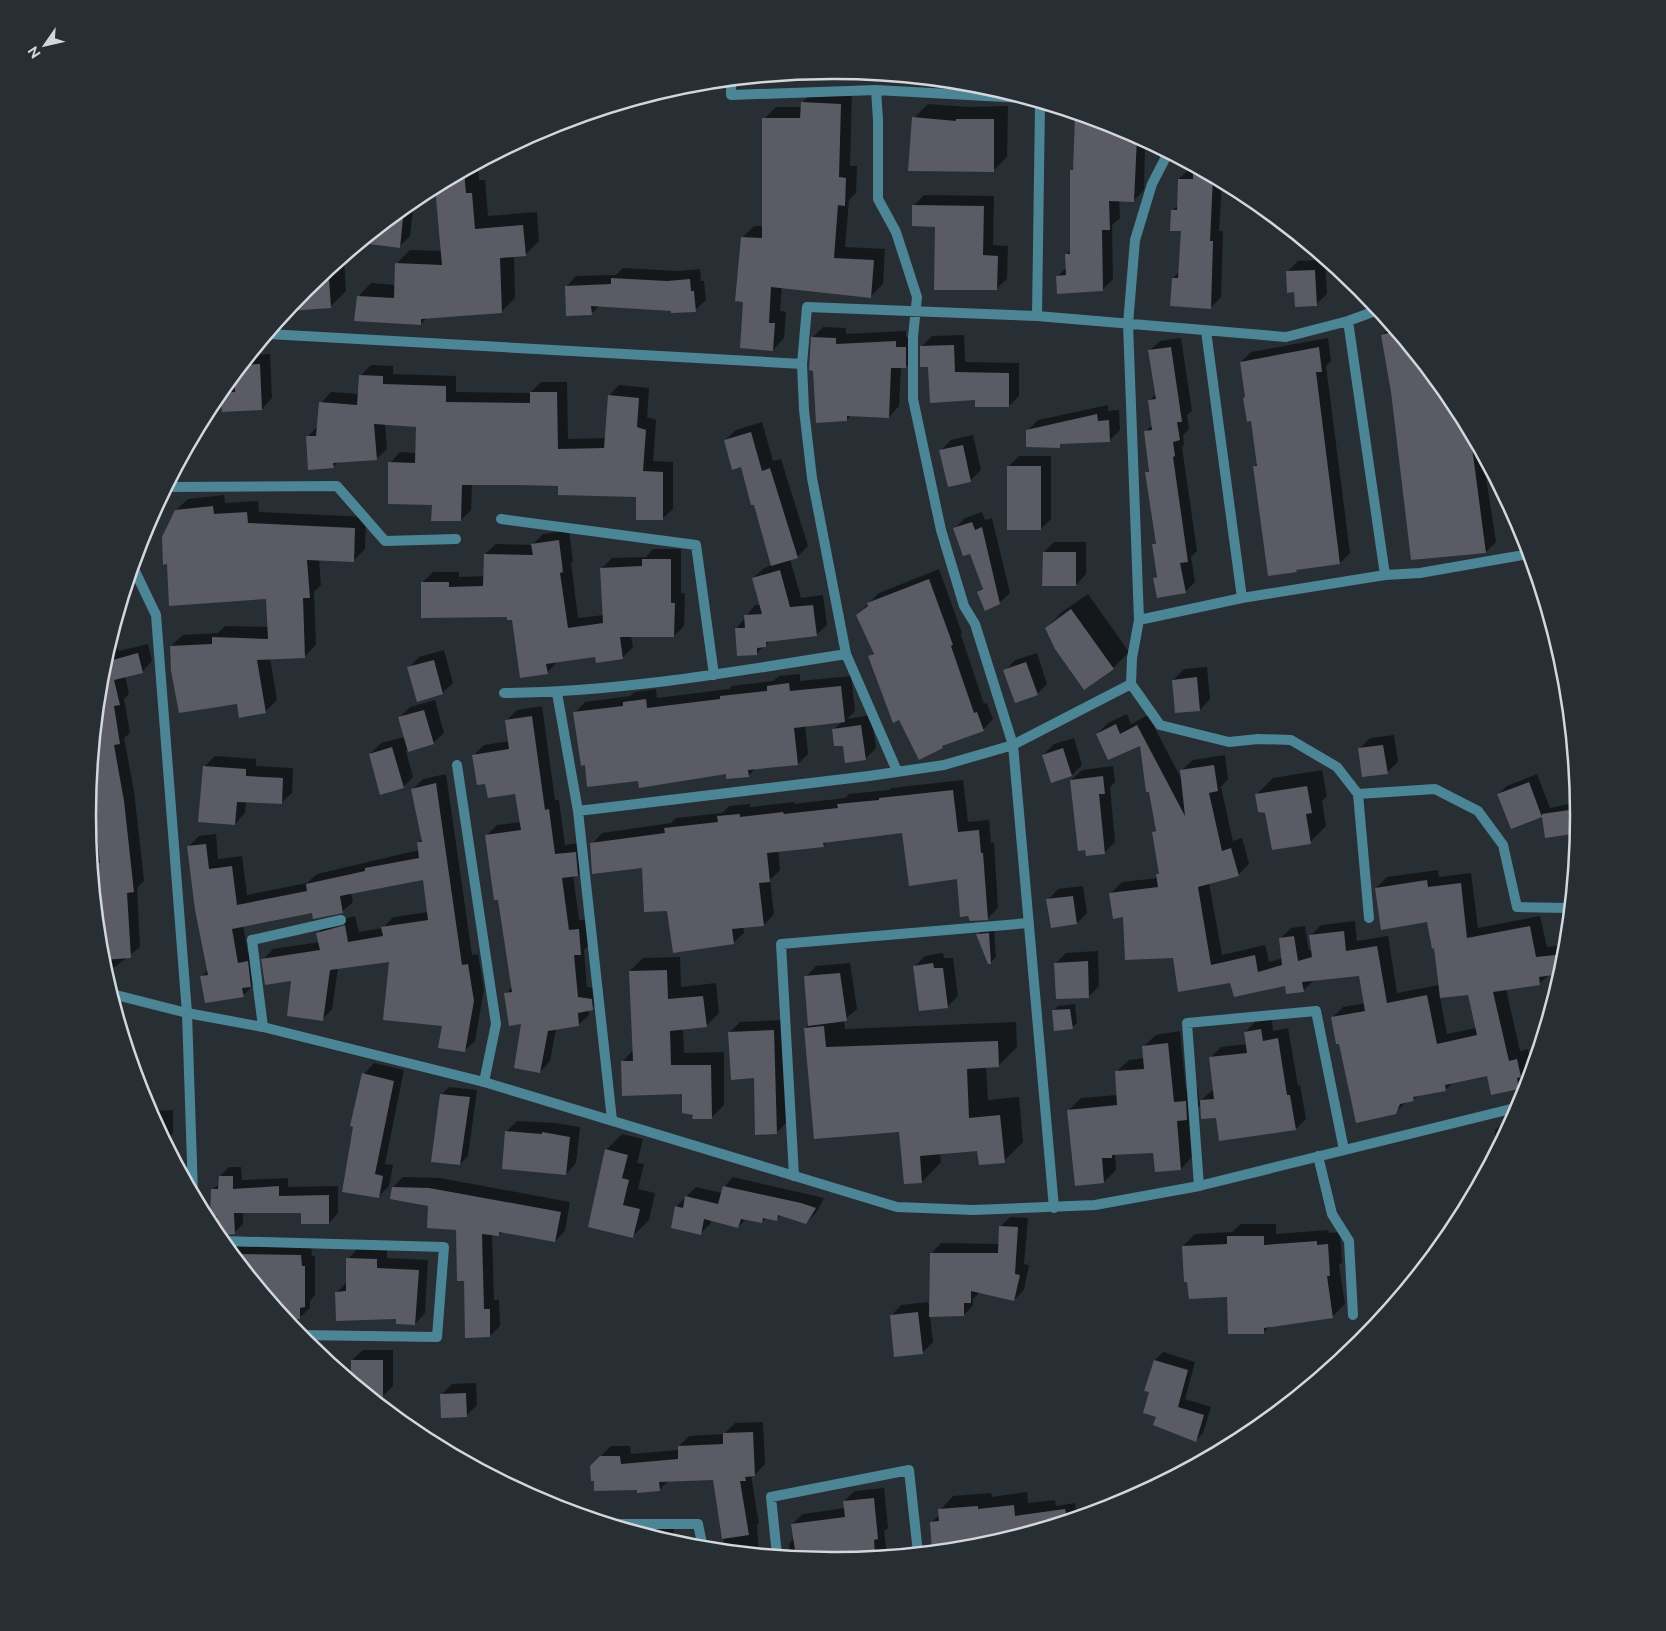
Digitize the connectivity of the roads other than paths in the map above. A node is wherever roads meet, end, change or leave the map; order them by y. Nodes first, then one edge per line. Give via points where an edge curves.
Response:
1 (731, 86) edge
2 (876, 90) junction
3 (991, 96) edge
4 (1040, 109) edge
5 (1165, 158) edge
6 (916, 312) junction
7 (1371, 313) edge
8 (1037, 316) junction
9 (1348, 321) junction
10 (1128, 324) junction
11 (1206, 331) junction
12 (275, 334) edge
13 (802, 364) junction
14 (174, 487) edge
15 (501, 519) dead end
16 (456, 539) dead end
17 (1522, 555) edge
18 (137, 575) edge
19 (1384, 575) junction
20 (1242, 598) junction
21 (1139, 620) junction
22 (846, 654) junction
23 (714, 675) junction
24 (1132, 684) junction
25 (504, 693) dead end
26 (557, 693) junction
27 (1012, 745) junction
28 (457, 765) dead end
29 (897, 771) junction
30 (1358, 794) junction
31 (578, 811) junction
32 (1563, 908) edge
33 (1368, 918) dead end
34 (341, 920) dead end
35 (1029, 923) junction
36 (119, 996) edge
37 (187, 1013) junction
38 (263, 1027) junction
39 (484, 1082) junction
40 (1508, 1110) edge
41 (612, 1120) junction
42 (1344, 1150) junction
43 (1318, 1156) junction
44 (794, 1176) junction
45 (193, 1179) edge
46 (1199, 1186) junction
47 (1054, 1208) junction
48 (232, 1241) edge
49 (1353, 1315) dead end
50 (311, 1335) edge
51 (632, 1524) edge
52 (701, 1540) edge
53 (917, 1547) edge
54 (776, 1550) edge

1 - 2 street via 731,95
2 - 3 street
2 - 6 street via 878,199 896,232 917,297
4 - 8 street
5 - 10 street via 1152,184 1135,240
6 - 8 street
6 - 13 street via 807,307
6 - 27 street via 913,399 941,530
7 - 9 street
8 - 10 street
9 - 11 street via 1286,336
9 - 19 street
10 - 11 street
10 - 21 street
11 - 20 street
12 - 13 street
13 - 22 street via 812,478
14 - 16 street via 337,486 385,541
15 - 23 street via 696,545
17 - 19 street via 1420,573
18 - 37 street via 156,615
19 - 20 street
20 - 21 street
21 - 24 street via 1132,658
22 - 23 street
22 - 29 street
23 - 26 street
24 - 27 street
24 - 30 street via 1160,725 1229,742 1291,740 1337,767
25 - 26 street
26 - 31 street
27 - 29 street via 944,765
27 - 35 street
28 - 39 street via 496,1024
29 - 31 street
30 - 32 street via 1435,789 1478,811 1503,844 1517,907
30 - 33 street
31 - 41 street
34 - 38 street via 252,940
35 - 44 street via 781,944
35 - 47 street
36 - 37 street
37 - 38 street
37 - 45 street
38 - 39 street
39 - 41 street
40 - 42 street
41 - 44 street
42 - 43 street
42 - 46 street via 1316,1011 1188,1023
43 - 46 street
43 - 49 street via 1332,1214 1349,1241
44 - 47 street via 897,1206 973,1210
46 - 47 street via 1095,1205
48 - 50 street via 444,1247 437,1337
51 - 52 street via 698,1524
53 - 54 street via 910,1470 770,1497

